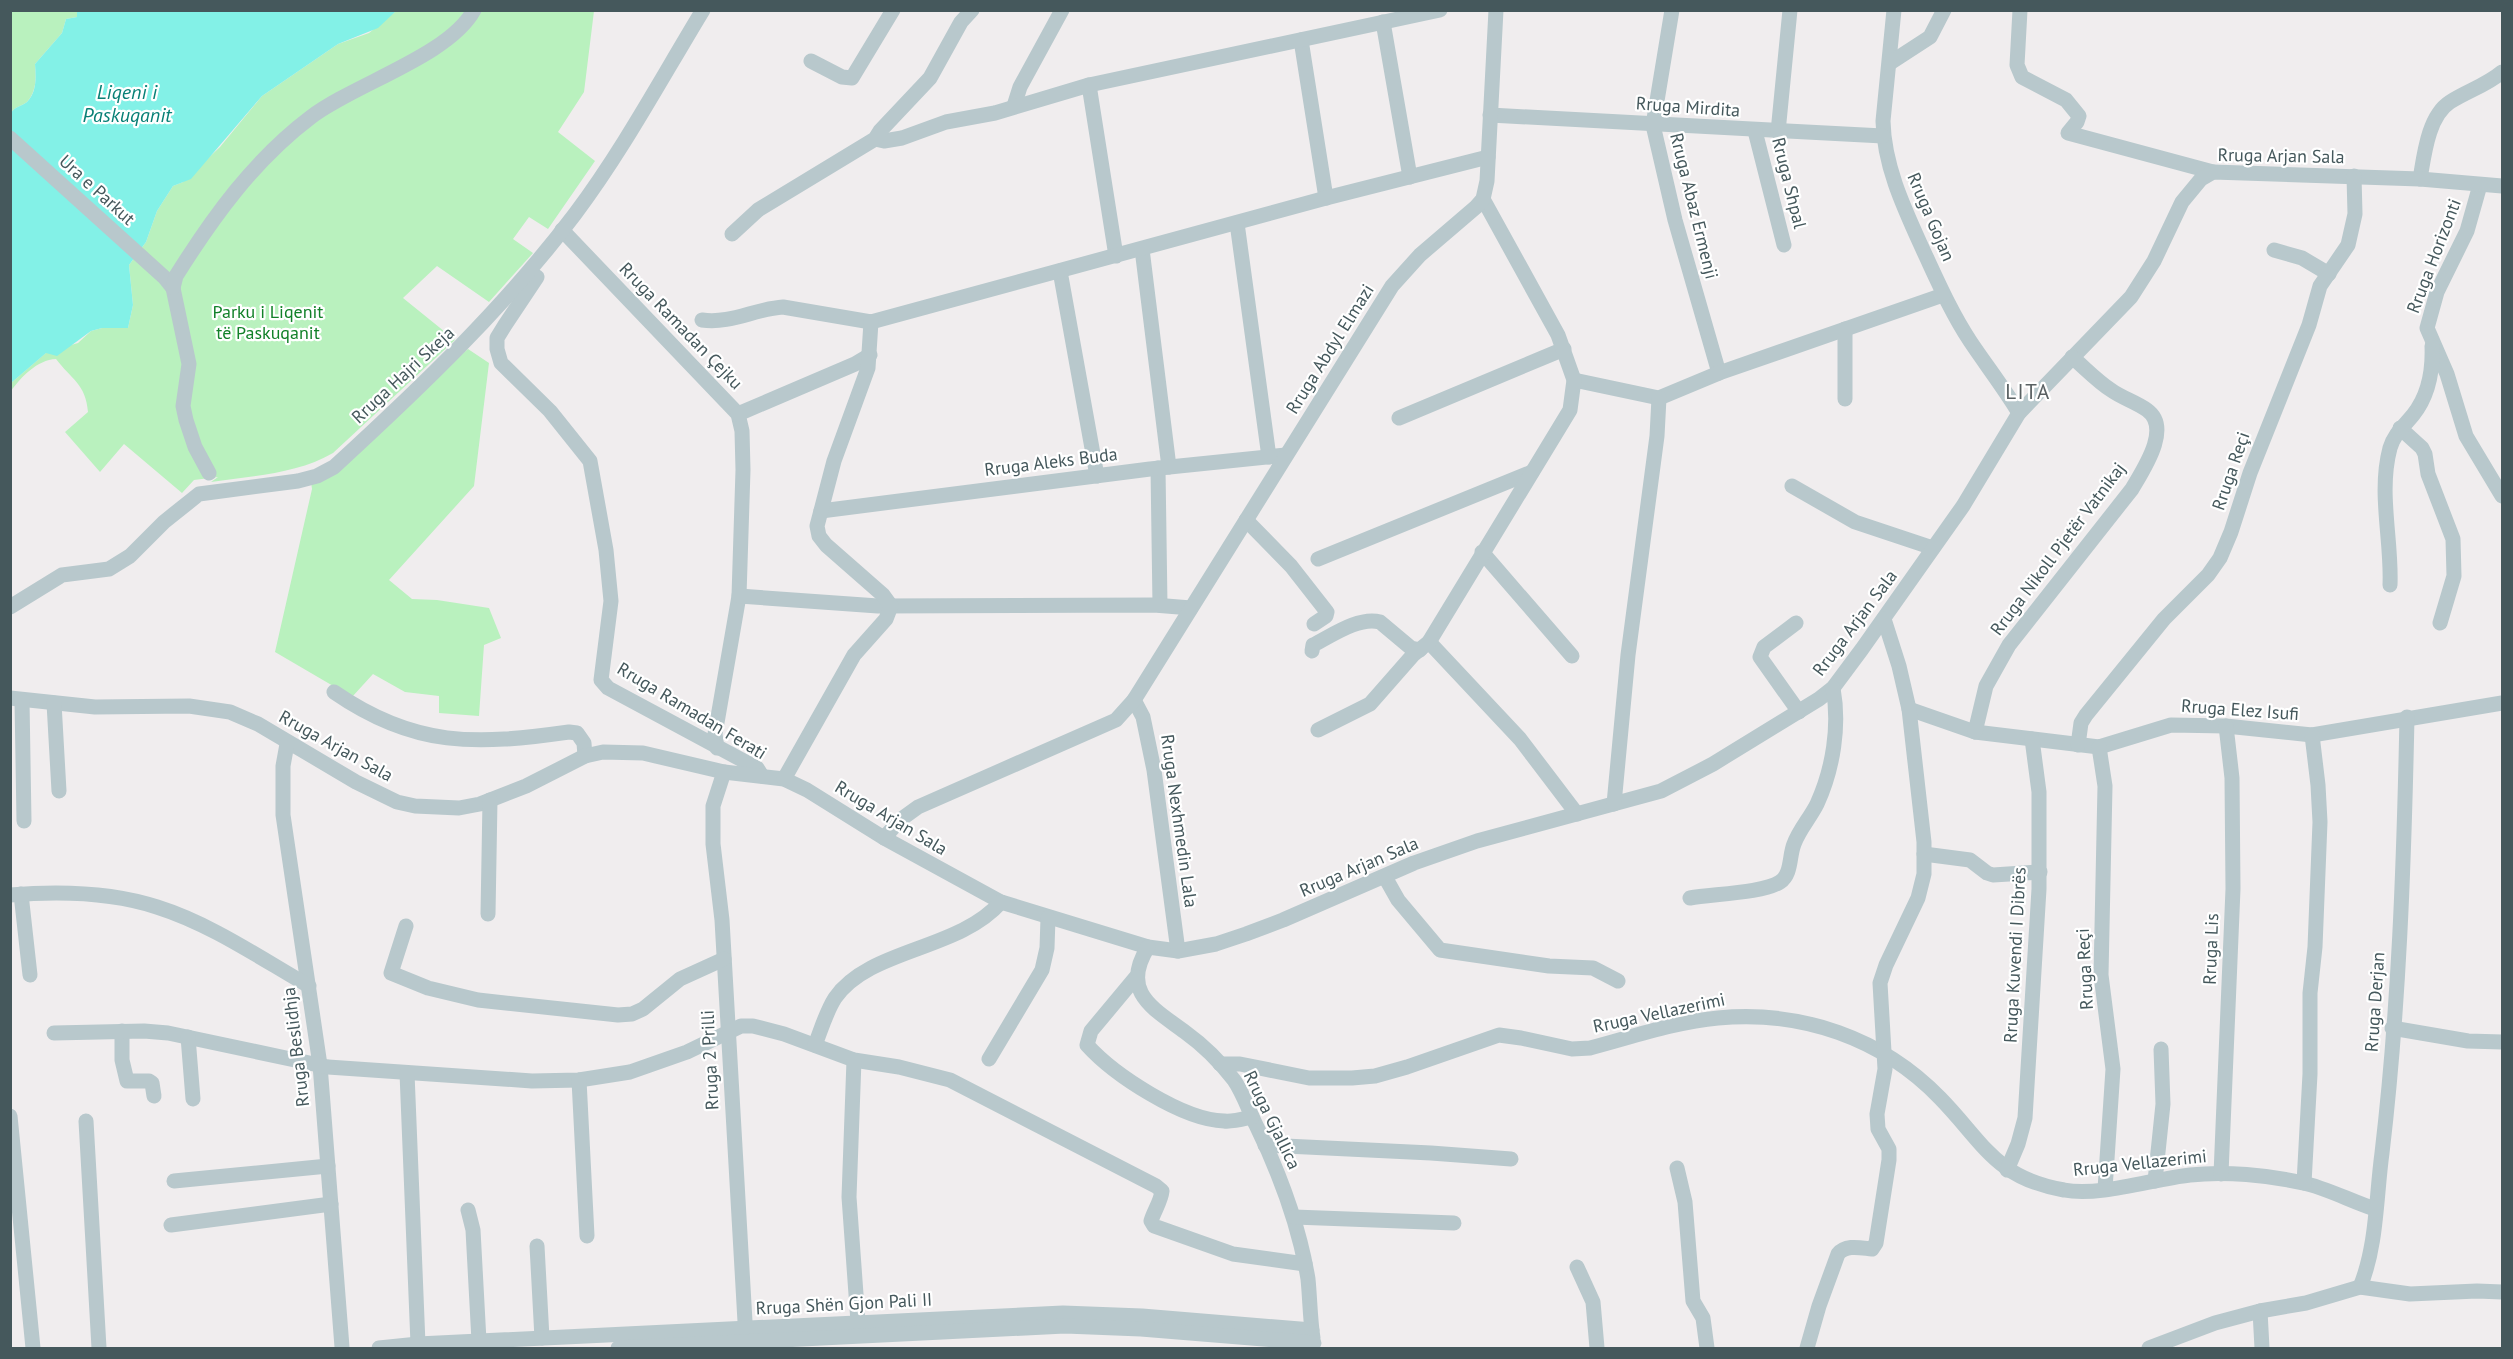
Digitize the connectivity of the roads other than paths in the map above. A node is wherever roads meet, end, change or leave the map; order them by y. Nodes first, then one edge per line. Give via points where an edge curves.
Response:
1 (474, 10) edge
2 (703, 10) edge
3 (893, 10) edge
4 (972, 10) edge
5 (1062, 10) edge
6 (1440, 10) edge
7 (1496, 10) edge
8 (1672, 10) edge
9 (1790, 10) edge
10 (1894, 10) edge
11 (1944, 10) edge
12 (2020, 10) edge
13 (1383, 22) junction
14 (1301, 40) junction
15 (810, 61) dead end
16 (1890, 63) junction
17 (2502, 72) edge
18 (1089, 85) junction
19 (1014, 106) junction
20 (1490, 115) junction
21 (1653, 124) junction
22 (1755, 131) junction
23 (1778, 132) junction
24 (1883, 136) junction
25 (10, 138) edge
26 (875, 140) junction
27 (1488, 157) junction
28 (2213, 172) junction
29 (2354, 176) junction
30 (1410, 177) junction
31 (2420, 179) junction
32 (2480, 185) junction
33 (2502, 186) edge
34 (1326, 198) junction
35 (1483, 199) junction
36 (1237, 223) junction
37 (564, 233) junction
38 (732, 234) dead end
39 (1784, 245) dead end
40 (1142, 249) junction
41 (2274, 250) dead end
42 (1116, 256) junction
43 (1060, 271) junction
44 (2329, 274) junction
45 (168, 278) junction
46 (1943, 295) junction
47 (702, 320) dead end
48 (872, 322) junction
49 (1845, 329) junction
50 (2432, 340) junction
51 (1564, 349) junction
52 (870, 355) junction
53 (2072, 357) junction
54 (1719, 373) junction
55 (1574, 380) junction
56 (1659, 398) junction
57 (1845, 399) dead end
58 (2019, 413) junction
59 (738, 414) junction
60 (1399, 418) dead end
61 (2400, 428) junction
62 (1286, 455) junction
63 (1269, 457) junction
64 (1164, 468) junction
65 (209, 472) dead end
66 (1532, 472) junction
67 (1097, 476) junction
68 (1792, 486) dead end
69 (2502, 496) edge
70 (821, 512) junction
71 (1246, 520) junction
72 (1933, 548) junction
73 (1482, 552) junction
74 (1318, 559) dead end
75 (2390, 585) dead end
76 (739, 596) junction
77 (1160, 605) junction
78 (891, 606) junction
79 (10, 607) edge
80 (1191, 608) junction
81 (1884, 619) junction
82 (1796, 623) dead end
83 (2440, 623) dead end
84 (1314, 624) dead end
85 (1424, 646) junction
86 (1312, 651) dead end
87 (1572, 656) dead end
88 (1833, 688) junction
89 (334, 692) dead end
90 (16, 699) edge
91 (1134, 700) junction
92 (54, 703) junction
93 (2502, 703) edge
94 (1909, 709) junction
95 (1799, 712) junction
96 (2407, 717) junction
97 (2226, 726) junction
98 (1318, 730) dead end
99 (1975, 732) junction
100 (2312, 735) junction
101 (2032, 739) junction
102 (287, 744) junction
103 (2078, 745) junction
104 (2099, 747) junction
105 (717, 748) junction
106 (585, 756) junction
107 (724, 772) junction
108 (762, 776) junction
109 (784, 779) junction
110 (59, 791) dead end
111 (490, 800) junction
112 (1614, 804) junction
113 (1577, 814) junction
114 (24, 820) dead end
115 (884, 838) junction
116 (1924, 854) junction
117 (2040, 872) junction
118 (1385, 877) junction
119 (16, 895) edge
120 (1690, 898) dead end
121 (1001, 902) junction
122 (488, 914) dead end
123 (1048, 918) junction
124 (406, 926) dead end
125 (1148, 947) junction
126 (1178, 951) junction
127 (724, 959) junction
128 (30, 975) dead end
129 (1136, 977) junction
130 (1618, 981) dead end
131 (309, 986) junction
132 (2392, 1028) junction
133 (122, 1031) junction
134 (728, 1032) junction
135 (54, 1033) dead end
136 (188, 1037) junction
137 (2502, 1042) edge
138 (815, 1045) junction
139 (2161, 1049) dead end
140 (1885, 1054) junction
141 (989, 1059) dead end
142 (854, 1060) junction
143 (1220, 1064) junction
144 (320, 1065) junction
145 (407, 1073) junction
146 (579, 1080) junction
147 (154, 1096) dead end
148 (193, 1099) dead end
149 (10, 1116) edge
150 (1252, 1117) junction
151 (86, 1121) dead end
152 (1265, 1145) junction
153 (1511, 1160) dead end
154 (328, 1166) junction
155 (1677, 1168) dead end
156 (2007, 1170) junction
157 (2221, 1174) junction
158 (174, 1181) dead end
159 (2155, 1181) junction
160 (2304, 1183) junction
161 (2105, 1189) junction
162 (330, 1204) junction
163 (2375, 1209) junction
164 (468, 1210) dead end
165 (1293, 1217) junction
166 (1454, 1223) dead end
167 (171, 1225) dead end
168 (587, 1236) dead end
169 (537, 1246) dead end
170 (1305, 1264) junction
171 (1577, 1267) dead end
172 (2360, 1287) junction
173 (2502, 1292) edge
174 (2259, 1311) junction
175 (858, 1322) junction
176 (542, 1338) junction
177 (746, 1340) edge
178 (479, 1341) junction
179 (1313, 1341) edge
180 (2174, 1343) edge
181 (418, 1344) junction
182 (33, 1348) edge
183 (99, 1348) edge
184 (342, 1348) edge
185 (379, 1348) edge
186 (618, 1348) edge
187 (1597, 1348) edge
188 (1707, 1348) edge
189 (1807, 1348) edge
190 (2149, 1348) edge
191 (2262, 1348) edge

1 - 45 street via 460,30 410,62 336,100 298,127 222,206
2 - 37 street, Rruga Hajri Skeja
3 - 15 street via 852,78
4 - 26 street via 961,22 930,78
5 - 19 street via 1020,87
6 - 13 street
7 - 20 street
8 - 21 street, Rruga Abaz Ermenji
9 - 23 street
10 - 16 street, Rruga Gojan
11 - 16 street via 1930,37
12 - 28 street via 2017,64 2022,77 2066,100 2079,116 2068,133
13 - 14 street
13 - 30 street
14 - 18 street
14 - 34 street
16 - 24 street, Rruga Gojan
17 - 31 street via 2448,104 2439,115
18 - 19 street
18 - 42 street
19 - 26 street via 946,122 902,138
20 - 21 street, Rruga Mirdita
20 - 27 street
21 - 22 street, Rruga Mirdita
21 - 54 street, Rruga Abaz Ermenji via 1675,219
22 - 23 street, Rruga Mirdita
22 - 39 street, Rruga Shpal
23 - 24 street, Rruga Mirdita
24 - 46 street, Rruga Gojan via 1903,206
25 - 45 street, Ura e Parkut
26 - 38 street via 758,210
27 - 30 street
27 - 35 street
28 - 29 street, Rruga Arjan Sala
28 - 53 street, Rruga Arjan Sala via 2201,179 2182,202 2154,261 2131,297
29 - 31 street, Rruga Arjan Sala
29 - 44 street, Rruga Reçi via 2353,231
30 - 34 street
31 - 32 street, Rruga Arjan Sala
32 - 33 street, Rruga Arjan Sala
32 - 50 street, Rruga Horizonti via 2468,231 2445,272 2429,315 2427,328
34 - 36 street
35 - 51 street
35 - 62 street, Rruga Abdyl Elmazi via 1420,255 1392,286
36 - 40 street
36 - 63 street
37 - 59 street, Rruga Ramadan Çejku
37 - 79 street, Rruga Hajri Skeja via 470,338 334,467 298,481 200,495 116,565 62,575
37 - 105 street, Rruga Ramadan Ferati via 497,338 501,363 550,411 590,462 612,601 602,680 608,688
40 - 42 street
40 - 64 street
41 - 44 street via 2302,258
42 - 43 street
43 - 48 street
43 - 67 street
44 - 103 street, Rruga Reçi via 2320,286 2309,325 2220,558 2086,715
45 - 65 street via 189,364 183,406 199,458
46 - 49 street
46 - 58 street, Rruga Gojan
47 - 48 street via 736,319 783,306
48 - 52 street
49 - 54 street
49 - 57 street
50 - 61 street, Rruga Horizonti via 2433,364 2425,393
50 - 69 street via 2466,436
51 - 55 street
51 - 60 street
52 - 59 street
52 - 70 street
53 - 58 street, Rruga Arjan Sala
53 - 99 street, Rruga Nikoll Pjetër Vatnikaj via 2109,389 2146,410 2157,424 2157,434 2132,489 2000,660 1986,686
54 - 56 street
55 - 56 street
55 - 66 street via 1570,410
56 - 112 street
58 - 72 street, Rruga Arjan Sala
59 - 76 street, Rruga Ramadan Çejku via 743,470
61 - 75 street, Rruga Horizonti via 2386,465
61 - 83 street via 2425,454 2428,474 2453,539 2454,576
62 - 63 street, Rruga Aleks Buda
62 - 71 street, Rruga Abdyl Elmazi
63 - 64 street, Rruga Aleks Buda
64 - 67 street, Rruga Aleks Buda
64 - 77 street
66 - 73 street
66 - 74 street
67 - 70 street, Rruga Aleks Buda
68 - 72 street via 1855,522
70 - 78 street via 817,526 825,545
71 - 80 street, Rruga Abdyl Elmazi
71 - 84 street via 1291,566 1327,612
72 - 81 street, Rruga Arjan Sala
73 - 85 street
73 - 87 street
76 - 78 street
76 - 105 street, Rruga Ramadan Çejku via 715,734
77 - 78 street
77 - 80 street
78 - 109 street via 886,619 854,655
80 - 91 street, Rruga Abdyl Elmazi
81 - 88 street, Rruga Arjan Sala
81 - 94 street
82 - 95 street via 1764,647 1760,657
85 - 86 street via 1411,648 1373,620 1313,645
85 - 98 street via 1370,704
85 - 113 street via 1520,739
88 - 95 street, Rruga Arjan Sala
88 - 120 street via 1836,723 1826,777 1817,803 1794,843 1784,879 1770,886
89 - 106 street via 369,715 429,736 507,740 577,733 584,742
90 - 92 street, Rruga Arjan Sala
90 - 114 street
91 - 115 street, Rruga Abdyl Elmazi via 1116,720 918,807
91 - 126 street, Rruga Nexhmedin Lala via 1143,717 1152,759
92 - 102 street, Rruga Arjan Sala via 210,708 242,717
92 - 110 street
93 - 96 street, Rruga Elez Isufi
94 - 99 street, Rruga Elez Isufi
94 - 116 street
95 - 112 street, Rruga Arjan Sala via 1690,777 1661,791
96 - 100 street, Rruga Elez Isufi
96 - 132 street, Rruga Derjan via 2400,939
97 - 100 street, Rruga Elez Isufi
97 - 104 street, Rruga Elez Isufi via 2171,725
97 - 157 street, Rruga Lis via 2232,778 2233,889
99 - 101 street, Rruga Elez Isufi
100 - 160 street via 2320,822
101 - 103 street, Rruga Elez Isufi
101 - 117 street, Rruga Kuvendi I Dibrës via 2039,792
102 - 111 street, Rruga Arjan Sala via 397,802 459,808
102 - 131 street, Rruga Beslidhja via 283,815
103 - 104 street, Rruga Elez Isufi
104 - 161 street, Rruga Reçi via 2105,786 2101,975 2113,1069
105 - 108 street, Rruga Ramadan Ferati via 757,768
106 - 107 street, Rruga Arjan Sala via 603,752 643,753
106 - 111 street, Rruga Arjan Sala
107 - 108 street, Rruga Arjan Sala
107 - 127 street, Rruga 2 Prilli via 712,821
108 - 109 street, Rruga Arjan Sala
109 - 115 street, Rruga Arjan Sala
111 - 122 street
112 - 113 street, Rruga Arjan Sala
113 - 118 street, Rruga Arjan Sala via 1477,841
115 - 121 street, Rruga Arjan Sala
116 - 117 street via 1970,860 1993,875
116 - 140 street via 1918,898 1880,984
117 - 156 street, Rruga Kuvendi I Dibrës via 2025,1118
118 - 126 street, Rruga Arjan Sala via 1216,944
118 - 130 street via 1398,900 1440,950 1593,969
119 - 128 street
119 - 131 street via 99,896 158,907 211,931
121 - 123 street, Rruga Arjan Sala
121 - 138 street via 980,921 954,935 889,960 856,979 834,999
123 - 125 street, Rruga Arjan Sala
123 - 141 street via 1042,970
124 - 127 street via 391,973 428,988 478,1000 595,1013 632,1014 680,979
125 - 126 street, Rruga Arjan Sala
125 - 129 street via 1139,961
127 - 134 street, Rruga 2 Prilli
129 - 143 street, Rruga Gjallica via 1142,996 1152,1008
129 - 150 street via 1091,1031 1087,1045 1140,1088 1166,1102 1225,1122
131 - 144 street, Rruga Beslidhja
132 - 137 street via 2468,1041
132 - 163 street, Rruga Derjan
133 - 135 street
133 - 136 street
133 - 147 street via 127,1081 149,1081
134 - 138 street via 753,1026
134 - 146 street via 660,1063
134 - 177 street, Rruga 2 Prilli
136 - 144 street
136 - 148 street
138 - 142 street
139 - 159 street via 2163,1104
140 - 143 street, Rruga Vellazerimi via 1824,1026 1740,1017 1690,1023 1590,1048 1572,1049 1498,1035 1407,1067 1353,1078 1309,1078 1240,1064
140 - 156 street, Rruga Vellazerimi via 1921,1079
140 - 189 street via 1877,1114 1889,1160 1876,1243 1872,1249 1848,1247 1838,1254
142 - 170 street via 950,1080 1156,1186 1162,1191 1151,1221 1154,1226 1233,1254
142 - 175 street via 849,1197
143 - 150 street, Rruga Gjallica via 1235,1082
144 - 145 street
144 - 154 street, Rruga Beslidhja
145 - 146 street
145 - 181 street
146 - 168 street
149 - 182 street
150 - 152 street, Rruga Gjallica
151 - 183 street
152 - 153 street
152 - 165 street, Rruga Gjallica
154 - 158 street
154 - 162 street, Rruga Beslidhja
155 - 188 street via 1685,1202 1693,1301 1703,1318
156 - 161 street, Rruga Vellazerimi via 2065,1191
157 - 159 street, Rruga Vellazerimi
157 - 160 street, Rruga Vellazerimi
159 - 161 street, Rruga Vellazerimi
160 - 163 street, Rruga Vellazerimi
162 - 167 street
162 - 184 street, Rruga Beslidhja
163 - 172 street, Rruga Derjan via 2369,1258
164 - 178 street via 473,1230
165 - 166 street
165 - 170 street, Rruga Gjallica
169 - 176 street
170 - 179 street, Rruga Gjallica
171 - 187 street via 1593,1302
172 - 173 street via 2410,1294
172 - 174 street via 2306,1303
174 - 180 street via 2215,1323
174 - 191 street
175 - 177 street, Rruga Shën Gjon Pali II
175 - 179 street, Rruga Shën Gjon Pali II via 1100,1313
176 - 177 street, Rruga Shën Gjon Pali II
176 - 178 street, Rruga Shën Gjon Pali II
177 - 179 street, Rruga Shën Gjon Pali II via 1075,1326
177 - 186 street, Rruga Shën Gjon Pali II
178 - 181 street, Rruga Shën Gjon Pali II
180 - 190 street
181 - 185 street, Rruga Shën Gjon Pali II

